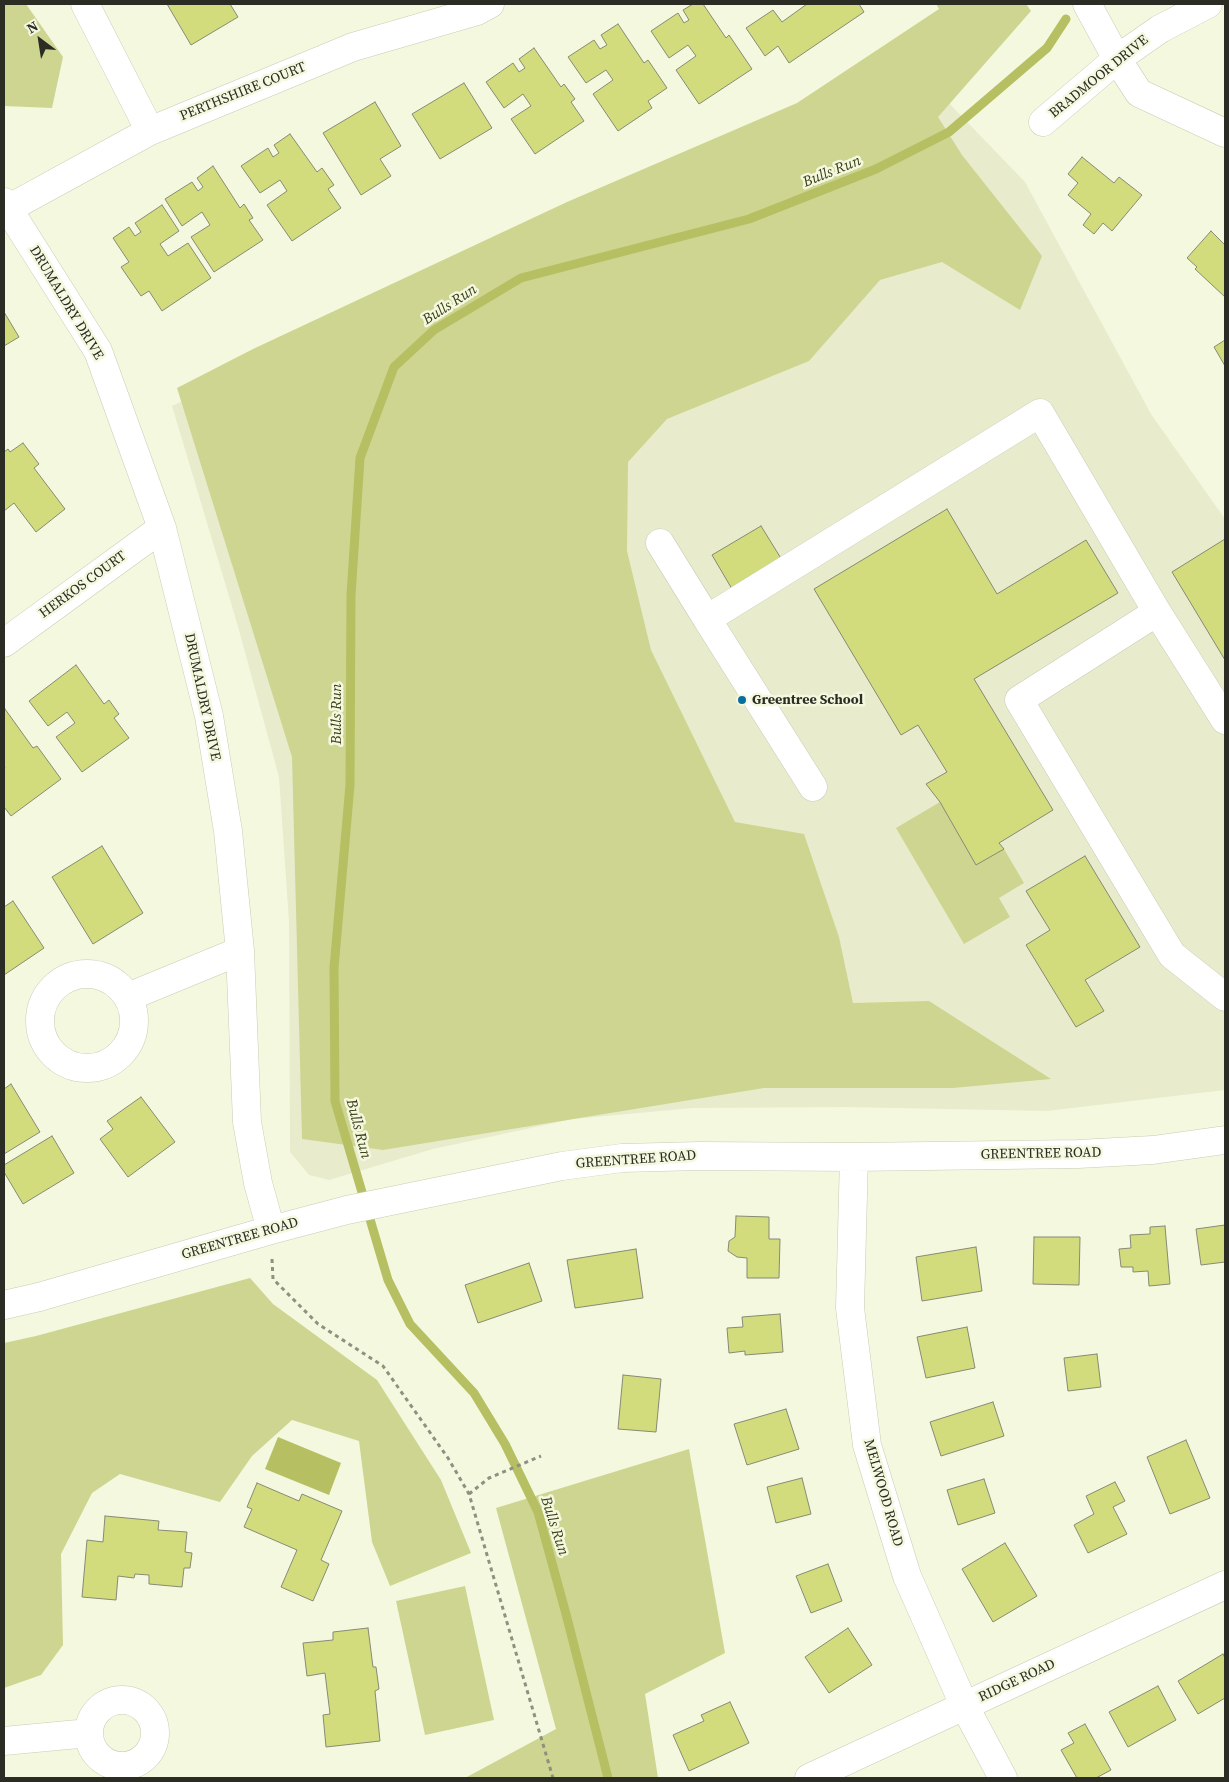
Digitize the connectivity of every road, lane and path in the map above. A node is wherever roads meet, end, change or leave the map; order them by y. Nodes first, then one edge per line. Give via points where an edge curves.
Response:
1 (85, 4) edge
2 (490, 4) edge
3 (1087, 4) edge
4 (1208, 4) edge
5 (1117, 59) junction
6 (1043, 122) dead end
7 (150, 131) junction
8 (1225, 133) edge
9 (5, 207) edge
10 (162, 528) junction
11 (660, 543) dead end
12 (1157, 612) junction
13 (707, 619) junction
14 (4, 643) edge
15 (1225, 720) edge
16 (813, 787) dead end
17 (240, 951) junction
18 (128, 997) dead end
19 (1225, 997) edge
20 (1225, 1140) edge
21 (854, 1157) junction
22 (271, 1230) junction
23 (4, 1305) edge
24 (541, 1456) dead end
25 (469, 1494) junction
26 (1225, 1584) edge
27 (964, 1705) junction
28 (89, 1733) dead end
29 (4, 1741) edge
30 (553, 1778) edge
31 (809, 1778) edge
32 (1004, 1778) edge

1 - 7 street
2 - 7 street, PERTHSHIRE COURT via 477,11 353,47
3 - 5 street
4 - 5 street, BRADMOOR DRIVE via 1160,29
5 - 6 street, BRADMOOR DRIVE
5 - 8 street via 1139,93
7 - 9 street, PERTHSHIRE COURT
9 - 10 street, DRUMALDRY DRIVE via 98,351
10 - 14 street, HERKOS COURT
10 - 17 street, DRUMALDRY DRIVE via 209,716 228,830
11 - 13 street
12 - 13 street via 1040,413
12 - 15 street
12 - 19 street via 1018,700 1172,955
13 - 16 street
17 - 18 street
17 - 22 street, DRUMALDRY DRIVE via 247,1122
20 - 21 street, GREENTREE ROAD via 1153,1150 1078,1154
21 - 22 street, GREENTREE ROAD via 622,1158 562,1166 347,1210
21 - 27 street, MELWOOD ROAD via 850,1308 866,1445 907,1576
22 - 23 street, GREENTREE ROAD
22 - 25 path via 273,1279 318,1324 383,1366 448,1458
24 - 25 path via 489,1478
25 - 30 path
26 - 27 street, RIDGE ROAD
27 - 31 street, RIDGE ROAD
27 - 32 street, MELWOOD ROAD
28 - 29 street

